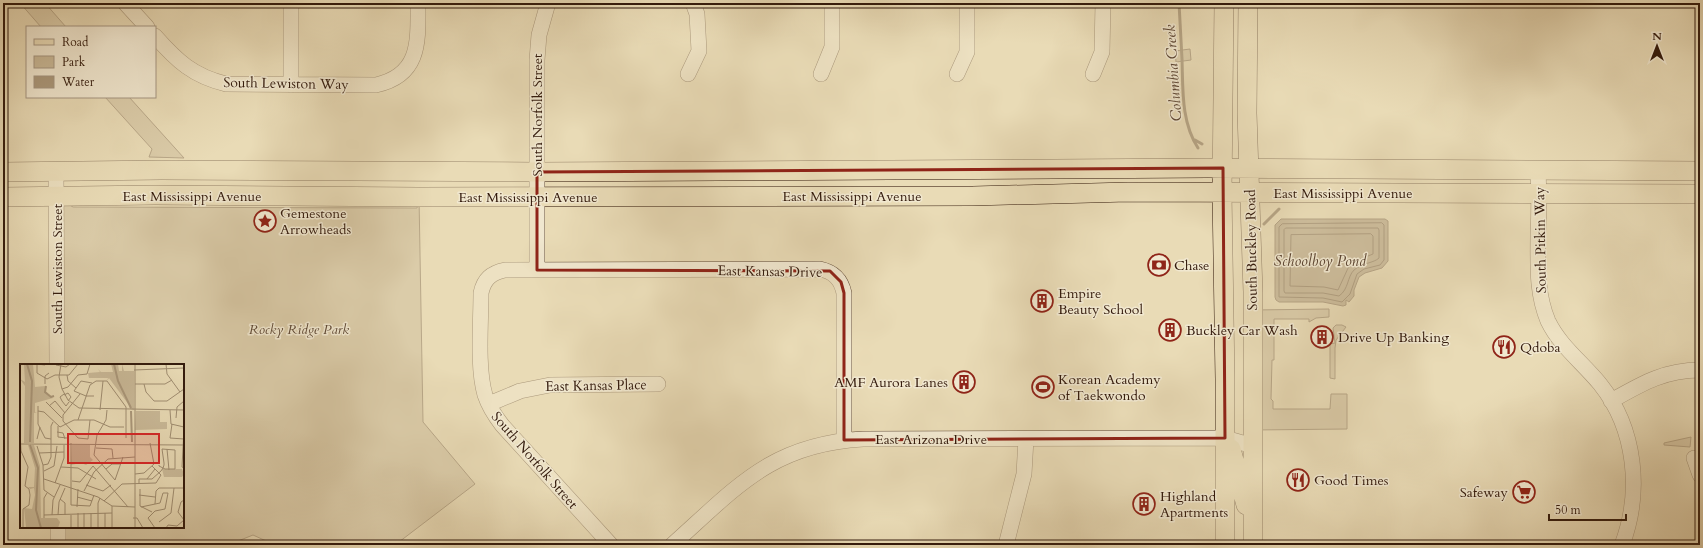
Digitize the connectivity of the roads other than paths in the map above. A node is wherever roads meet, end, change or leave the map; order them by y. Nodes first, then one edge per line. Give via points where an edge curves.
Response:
1 (125, 3) edge
2 (291, 3) edge
3 (418, 3) edge
4 (548, 3) edge
5 (693, 3) edge
6 (832, 3) edge
7 (967, 3) edge
8 (1103, 3) edge
9 (1224, 3) edge
10 (1248, 3) edge
11 (146, 26) edge
12 (156, 37) edge
13 (688, 74) dead end
14 (821, 74) dead end
15 (957, 74) dead end
16 (1093, 74) dead end
17 (291, 85) junction
18 (1223, 168) junction
19 (1249, 168) junction
20 (1538, 170) junction
21 (1700, 171) edge
22 (3, 172) edge
23 (56, 172) junction
24 (537, 172) junction
25 (1222, 193) junction
26 (1250, 193) junction
27 (1539, 193) junction
28 (1700, 194) edge
29 (3, 197) edge
30 (56, 197) junction
31 (537, 197) junction
32 (537, 270) junction
33 (57, 364) edge
34 (1700, 370) edge
35 (658, 384) dead end
36 (1611, 401) junction
37 (489, 404) junction
38 (1225, 438) junction
39 (1253, 438) junction
40 (1026, 439) junction
41 (844, 440) junction
42 (1694, 458) dead end
43 (1700, 475) edge
44 (58, 528) edge
45 (1253, 539) edge
46 (58, 545) edge
47 (610, 545) edge
48 (672, 545) edge
49 (1006, 545) edge
50 (1224, 545) edge
51 (1622, 545) edge

1 - 11 street
2 - 17 street
3 - 17 street, South Lewiston Way via 416,50 405,70 394,79 376,84
4 - 24 street, South Norfolk Street via 542,18 538,43
5 - 13 street via 697,14 699,51
6 - 14 street via 832,47
7 - 15 street via 967,52
8 - 16 street via 1102,52
9 - 18 main road, South Buckley Road
10 - 19 main road, South Buckley Road
12 - 17 street, South Lewiston Way via 174,58 212,80 240,85
18 - 19 main road, East Mississippi Avenue
18 - 24 main road, East Mississippi Avenue
18 - 25 main road, South Buckley Road
19 - 20 main road, East Mississippi Avenue
19 - 26 main road, South Buckley Road
20 - 21 main road, East Mississippi Avenue
20 - 27 street, South Pitkin Way
22 - 23 main road, East Mississippi Avenue
23 - 24 main road, East Mississippi Avenue
23 - 30 street, South Lewiston Street
24 - 31 street, South Norfolk Street
25 - 26 main road, East Mississippi Avenue
25 - 31 main road, East Mississippi Avenue
25 - 38 main road, South Buckley Road
26 - 27 main road, East Mississippi Avenue
26 - 39 main road, South Buckley Road
27 - 28 main road, East Mississippi Avenue
27 - 36 street, South Pitkin Way via 1539,287 1548,320 1558,338
29 - 30 main road, East Mississippi Avenue
30 - 31 main road, East Mississippi Avenue
30 - 33 street, South Lewiston Street
31 - 32 street, South Norfolk Street
32 - 37 street, South Norfolk Street via 495,272 482,286 481,370 482,384
32 - 41 street, East Kansas Drive via 820,269 830,272 841,282 844,293
34 - 36 street via 1662,375
35 - 37 street, East Kansas Place via 544,385 520,390
36 - 51 street, South Pitkin Way via 1625,432 1634,474 1631,514
37 - 47 street, South Norfolk Street via 502,425
38 - 39 street, East Arizona Drive
38 - 40 street, East Arizona Drive
38 - 45 main road via 1230,444
38 - 50 main road, South Buckley Road
39 - 45 main road, South Buckley Road
40 - 41 street, East Arizona Drive
40 - 49 street via 1024,474
41 - 48 street, East Arizona Drive via 795,451 760,469
42 - 43 street
44 - 46 street

